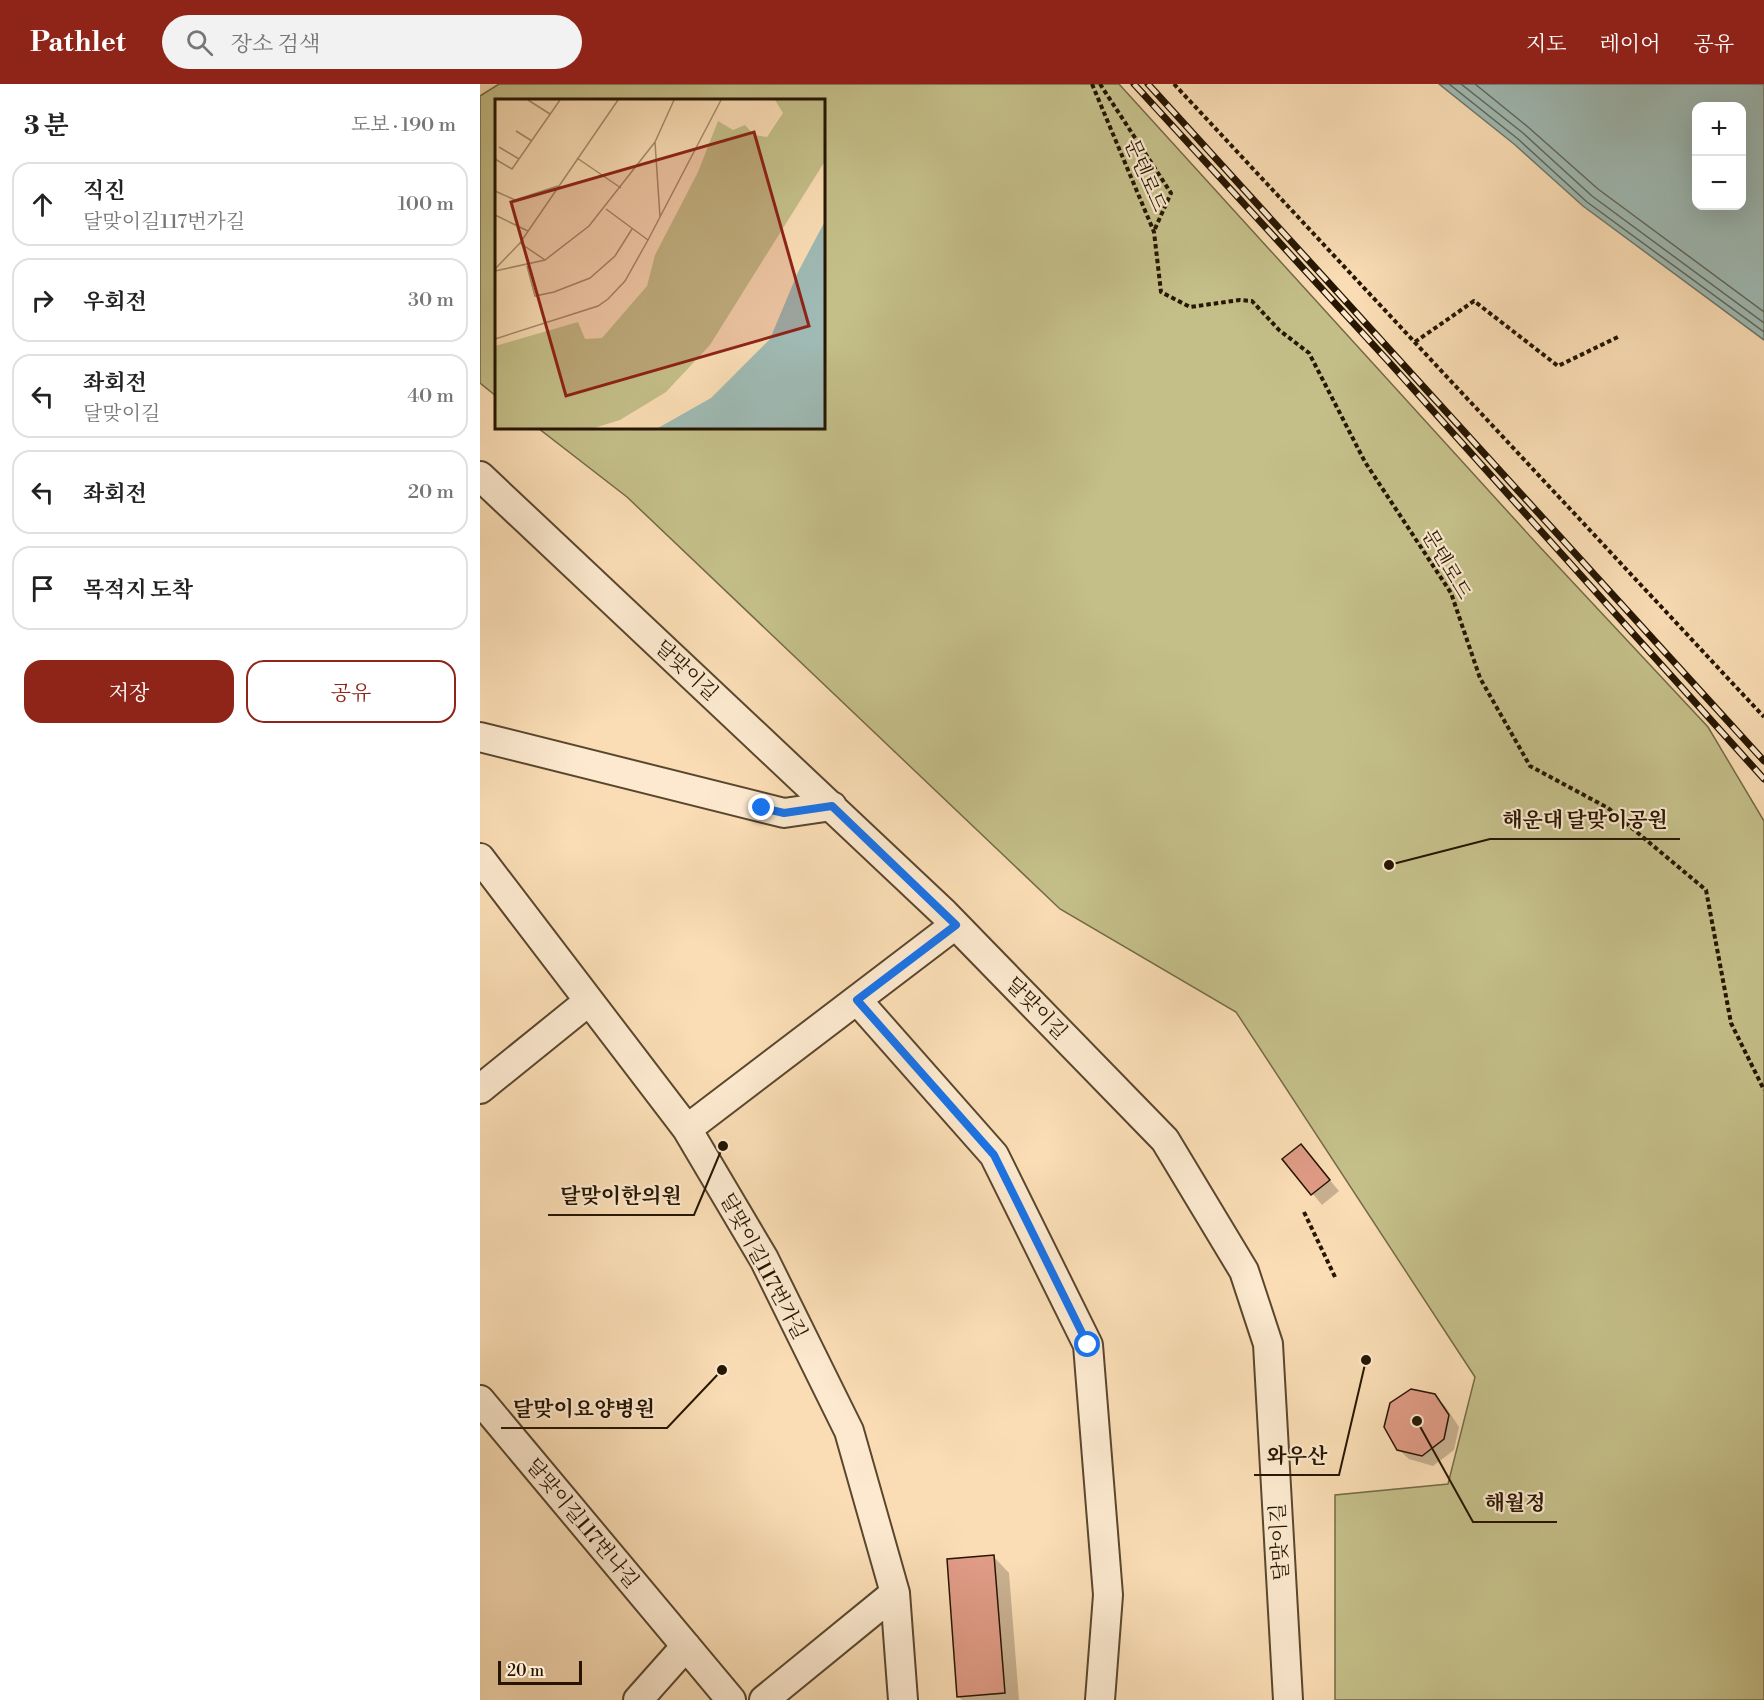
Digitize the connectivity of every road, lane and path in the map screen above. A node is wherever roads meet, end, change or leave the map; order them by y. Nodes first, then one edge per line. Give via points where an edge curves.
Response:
1 (1092, 84) edge
2 (1100, 84) edge
3 (1174, 84) edge
4 (1154, 232) junction
5 (1620, 336) dead end
6 (1415, 342) junction
7 (480, 476) edge
8 (1764, 717) edge
9 (480, 737) edge
10 (832, 806) junction
11 (480, 858) edge
12 (956, 925) junction
13 (857, 1000) junction
14 (589, 1001) junction
15 (480, 1089) edge
16 (1764, 1090) edge
17 (687, 1129) junction
18 (1304, 1212) dead end
19 (1335, 1277) dead end
20 (480, 1400) edge
21 (895, 1593) junction
22 (686, 1646) junction
23 (638, 1700) edge
24 (731, 1700) edge
25 (764, 1700) edge
26 (903, 1700) edge
27 (1100, 1700) edge
28 (1288, 1700) edge

1 - 4 path, 문텐로드
2 - 4 path via 1172,193
3 - 6 path
4 - 16 path, 문텐로드 via 1161,292 1190,307 1252,301 1309,353 1365,462 1451,593 1480,678 1530,765 1608,808 1706,890 1731,1023
5 - 6 path via 1558,366 1474,301
6 - 8 path
7 - 10 street, 달맞이길
9 - 10 street via 784,813
10 - 12 street, 달맞이길
11 - 14 street, 달맞이길117번가길
12 - 13 street
12 - 28 street, 달맞이길 via 1165,1140 1244,1271 1268,1344
13 - 17 street
13 - 27 street via 994,1155 1088,1345 1107,1595
14 - 15 street
14 - 17 street, 달맞이길117번가길
17 - 21 street, 달맞이길117번가길 via 764,1259 849,1431
18 - 19 path
20 - 22 street, 달맞이길117번나길
21 - 25 street
21 - 26 street, 달맞이길117번가길
22 - 23 street
22 - 24 street, 달맞이길117번나길

